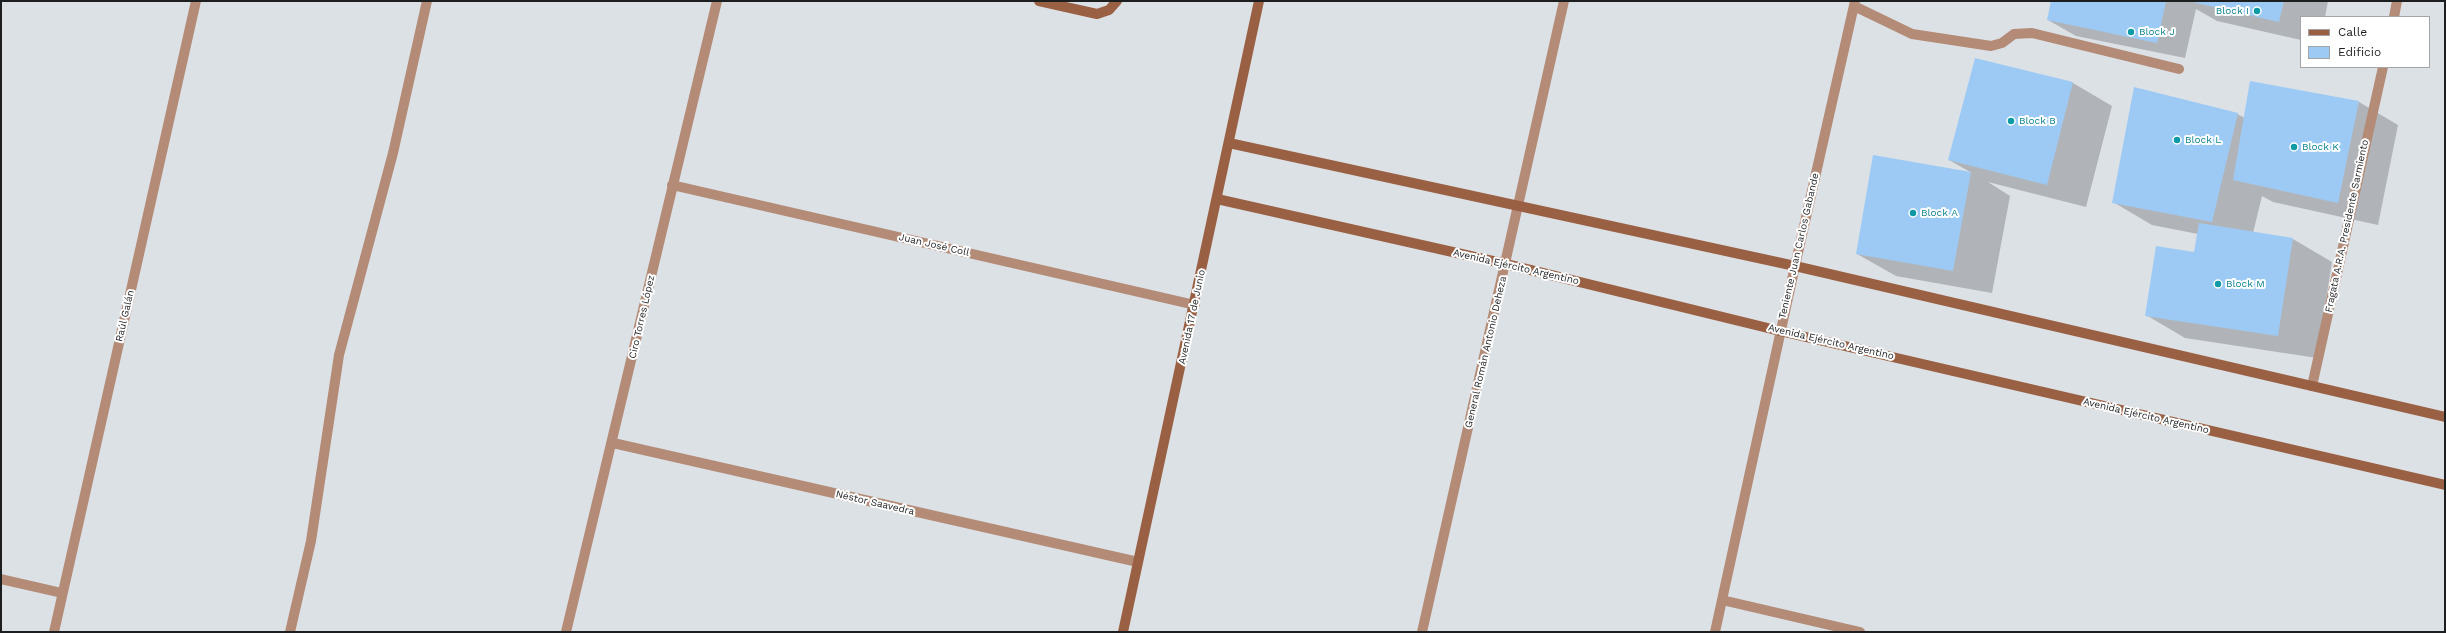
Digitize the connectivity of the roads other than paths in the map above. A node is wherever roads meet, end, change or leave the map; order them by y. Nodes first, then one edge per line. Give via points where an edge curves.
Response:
1 (196, 1) edge
2 (428, 1) edge
3 (717, 1) edge
4 (1039, 1) edge
5 (1118, 1) edge
6 (1259, 1) edge
7 (1564, 1) edge
8 (2397, 1) edge
9 (1854, 4) edge
10 (2394, 16) edge
11 (2383, 68) edge
12 (2179, 69) dead end
13 (1229, 143) junction
14 (672, 185) junction
15 (1217, 199) junction
16 (1519, 208) junction
17 (1506, 264) junction
18 (1794, 266) junction
19 (1195, 305) junction
20 (1780, 331) junction
21 (2312, 386) junction
22 (2445, 417) edge
23 (613, 443) junction
24 (2445, 485) edge
25 (1138, 562) junction
26 (1, 579) edge
27 (62, 593) junction
28 (1722, 600) junction
29 (54, 632) edge
30 (290, 632) edge
31 (566, 632) edge
32 (1123, 632) edge
33 (1422, 632) edge
34 (1715, 632) edge
35 (1860, 632) edge

1 - 27 street, Raúl Galán
2 - 30 street via 339,355 311,541
3 - 14 street, Ciro Torres López
4 - 5 street via 1097,14 1109,10
6 - 13 street, Avenida 17 de Junio
7 - 16 street, General Román Antonio Deheza
8 - 10 street
9 - 12 street via 1912,34 1991,46 2002,43 2014,34 2032,33
9 - 18 street, Teniente Juan Carlos Gabande
11 - 21 street, Fragata A.R.A. Presidente Sarmiento
13 - 15 street, Avenida 17 de Junio
13 - 16 street
14 - 19 street, Juan José Coll
14 - 23 street, Ciro Torres López
15 - 17 street, Avenida Ejército Argentino
15 - 19 street, Avenida 17 de Junio
16 - 17 street, General Román Antonio Deheza
16 - 18 street
17 - 20 street, Avenida Ejército Argentino
17 - 33 street, General Román Antonio Deheza
18 - 20 street, Teniente Juan Carlos Gabande
18 - 21 street
19 - 25 street, Avenida 17 de Junio
20 - 24 street, Avenida Ejército Argentino
20 - 28 street, Teniente Juan Carlos Gabande
21 - 22 street
23 - 25 street, Néstor Saavedra
23 - 31 street, Ciro Torres López
25 - 32 street, Avenida 17 de Junio
26 - 27 street
27 - 29 street, Raúl Galán
28 - 34 street, Teniente Juan Carlos Gabande
28 - 35 street

